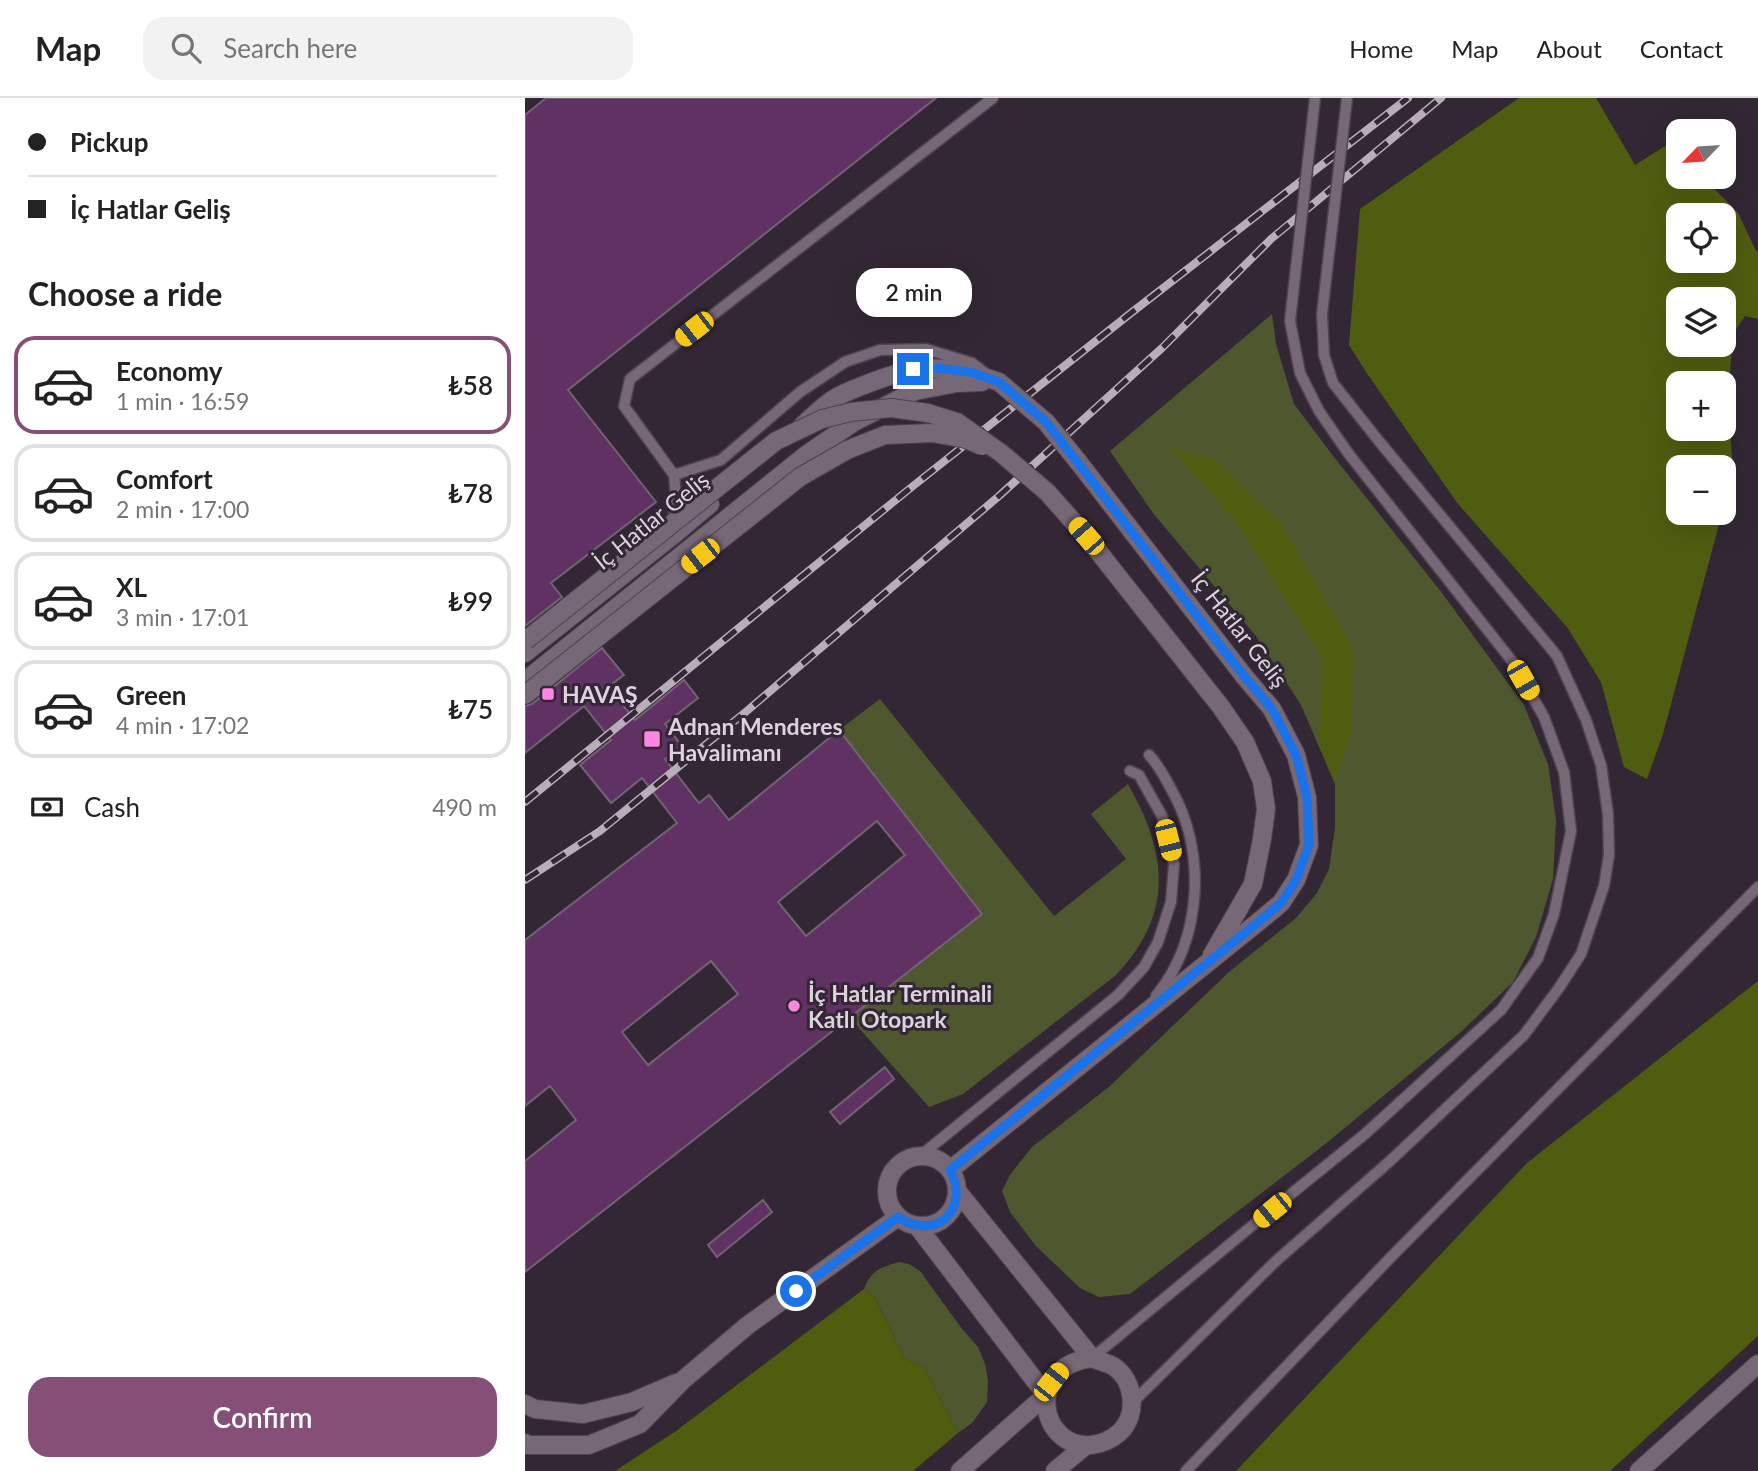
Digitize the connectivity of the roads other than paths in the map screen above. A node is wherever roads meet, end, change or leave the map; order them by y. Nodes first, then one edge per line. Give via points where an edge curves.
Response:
1 (993, 98) edge
2 (1315, 98) edge
3 (1347, 98) edge
4 (999, 382) junction
5 (1001, 453) junction
6 (674, 475) junction
7 (672, 536) junction
8 (525, 641) edge
9 (525, 653) edge
10 (525, 681) edge
11 (525, 695) edge
12 (1149, 755) dead end
13 (1130, 771) dead end
14 (1758, 887) edge
15 (1207, 964) junction
16 (1134, 1023) junction
17 (920, 1156) junction
18 (950, 1170) junction
19 (957, 1192) junction
20 (898, 1217) junction
21 (918, 1227) junction
22 (1093, 1359) junction
23 (1758, 1364) edge
24 (683, 1380) junction
25 (1046, 1395) junction
26 (1132, 1403) junction
27 (525, 1404) edge
28 (526, 1444) edge
29 (1085, 1446) junction
30 (960, 1471) edge
31 (1055, 1471) edge
32 (1186, 1471) edge
33 (1639, 1471) edge

1 - 6 lane via 630,379 624,406
2 - 22 lane, bridge via 1290,321 1300,373 1348,453 1512,662 1545,717 1564,772 1571,831 1555,914 1538,958 1501,1010 1365,1134
3 - 26 lane, bridge via 1322,314 1324,355 1333,383 1557,656 1601,765 1608,814 1604,886 1581,954 1524,1035 1276,1261
4 - 6 lane via 972,363 926,349 880,350 845,362 800,391 721,460
4 - 7 street, İç Hatlar Geliş via 970,372 913,369 832,400
4 - 10 street, İç Hatlar Geliş via 915,391 854,422 806,455
4 - 15 street, İç Hatlar Geliş, bridge via 1046,422 1080,464 1272,709 1296,755 1307,797 1309,845 1296,880 1281,903
5 - 8 street, bridge via 957,422 928,413 891,408 822,419 776,441
5 - 11 street, bridge via 966,439 932,433 885,435 847,450 800,477
5 - 15 street, bridge via 1047,492 1086,536 1221,707 1245,742 1262,781 1266,809 1253,884
6 - 7 lane
7 - 9 street, İç Hatlar Geliş
12 - 16 lane via 1188,824 1196,892 1179,957 1165,985
13 - 17 lane via 1139,775 1162,816 1174,864 1171,902 1158,942 1144,967 1118,995
14 - 32 lane
15 - 16 street, İç Hatlar Geliş
16 - 18 street, İç Hatlar Geliş
17 - 18 street via 932,1157
17 - 20 street via 898,1165 887,1185 890,1208
18 - 19 street
19 - 21 street via 950,1214 930,1226
19 - 22 street
20 - 21 street
20 - 24 street via 748,1325
21 - 25 street
22 - 25 street via 1060,1370
22 - 26 street via 1113,1366 1123,1376
23 - 33 street
24 - 27 street via 632,1402 583,1414
24 - 28 street via 640,1424 589,1446
25 - 29 street via 1046,1409 1059,1434
25 - 30 street
26 - 29 street via 1130,1417 1118,1434
29 - 31 street

